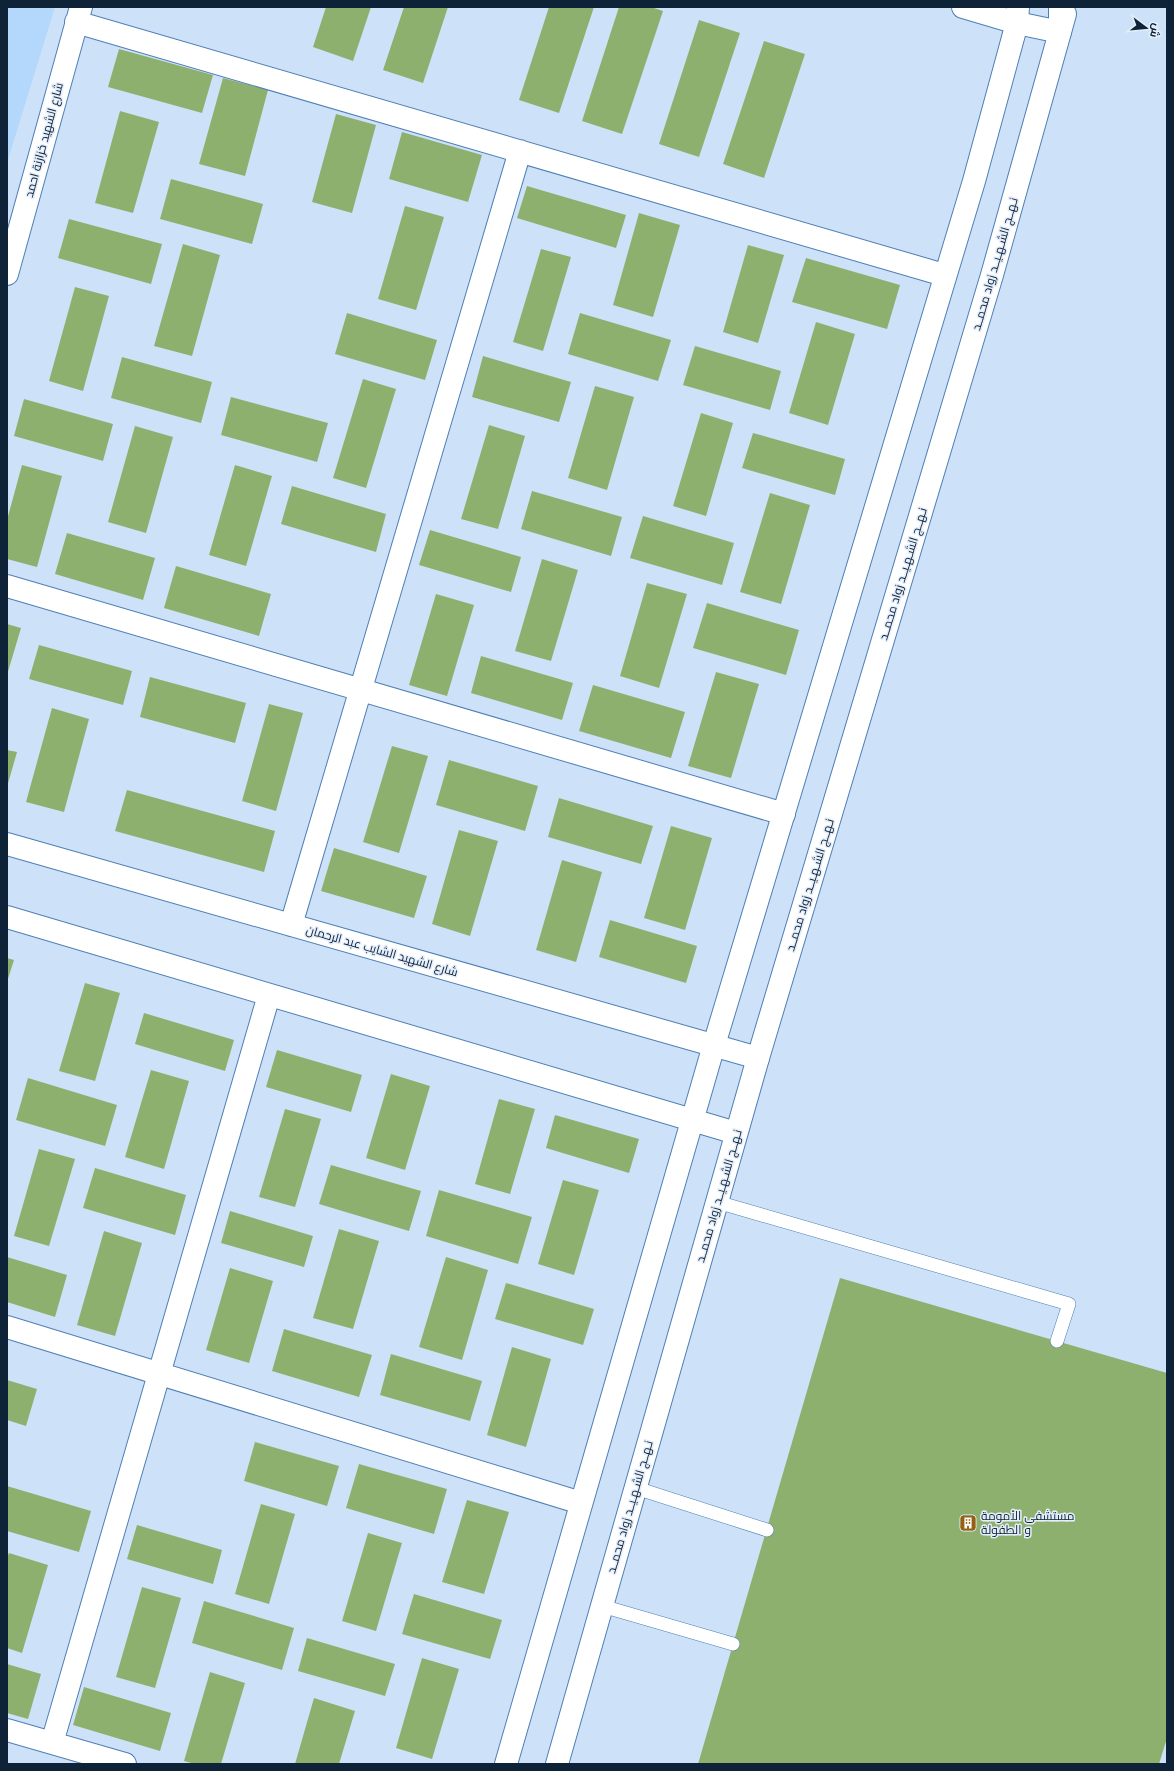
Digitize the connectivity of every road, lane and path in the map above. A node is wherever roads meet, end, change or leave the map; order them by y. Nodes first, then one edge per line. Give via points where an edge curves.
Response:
1 (963, 7) edge
2 (1060, 7) edge
3 (1067, 7) edge
4 (78, 14) edge
5 (1017, 15) edge
6 (1060, 32) junction
7 (520, 151) junction
8 (7, 274) edge
9 (944, 275) junction
10 (7, 586) edge
11 (361, 690) junction
12 (784, 814) junction
13 (7, 844) edge
14 (7, 917) edge
15 (291, 925) junction
16 (269, 995) junction
17 (714, 1045) junction
18 (758, 1058) junction
19 (693, 1120) junction
20 (736, 1133) junction
21 (717, 1202) junction
22 (7, 1327) edge
23 (1057, 1341) dead end
24 (159, 1374) junction
25 (636, 1488) junction
26 (581, 1503) junction
27 (766, 1530) dead end
28 (602, 1606) junction
29 (733, 1644) dead end
30 (7, 1730) edge
31 (52, 1743) junction
32 (125, 1764) edge
33 (506, 1764) edge
34 (557, 1764) edge

1 - 5 street
2 - 6 street
3 - 6 street, نـهــج الشـهـيــد زواد محمــد
4 - 7 street
4 - 8 street, شارع الشهيد خزازنة احمد
5 - 6 street
5 - 9 street via 974,181
6 - 18 street, نـهــج الشـهـيــد زواد محمــد via 992,275
7 - 9 street
7 - 11 street
9 - 12 street
10 - 11 street
11 - 12 street
11 - 15 street
12 - 17 street
13 - 15 street, شارع الشهيد الشايب عبد الرحمان
14 - 16 street
15 - 17 street, شارع الشهيد الشايب عبد الرحمان
16 - 19 street
16 - 24 street
17 - 18 street, شارع الشهيد الشايب عبد الرحمان
17 - 19 street
18 - 20 street, نـهــج الشـهـيــد زواد محمــد
19 - 20 street
19 - 26 street
20 - 21 street, نـهــج الشـهـيــد زواد محمــد
21 - 23 lane via 1068,1304
21 - 25 street, نـهــج الشـهـيــد زواد محمــد
22 - 24 street
24 - 26 street
24 - 31 street
25 - 27 lane
25 - 28 street, نـهــج الشـهـيــد زواد محمــد
26 - 33 street
28 - 29 lane
28 - 34 street, نـهــج الشـهـيــد زواد محمــد
30 - 31 street
31 - 32 street

